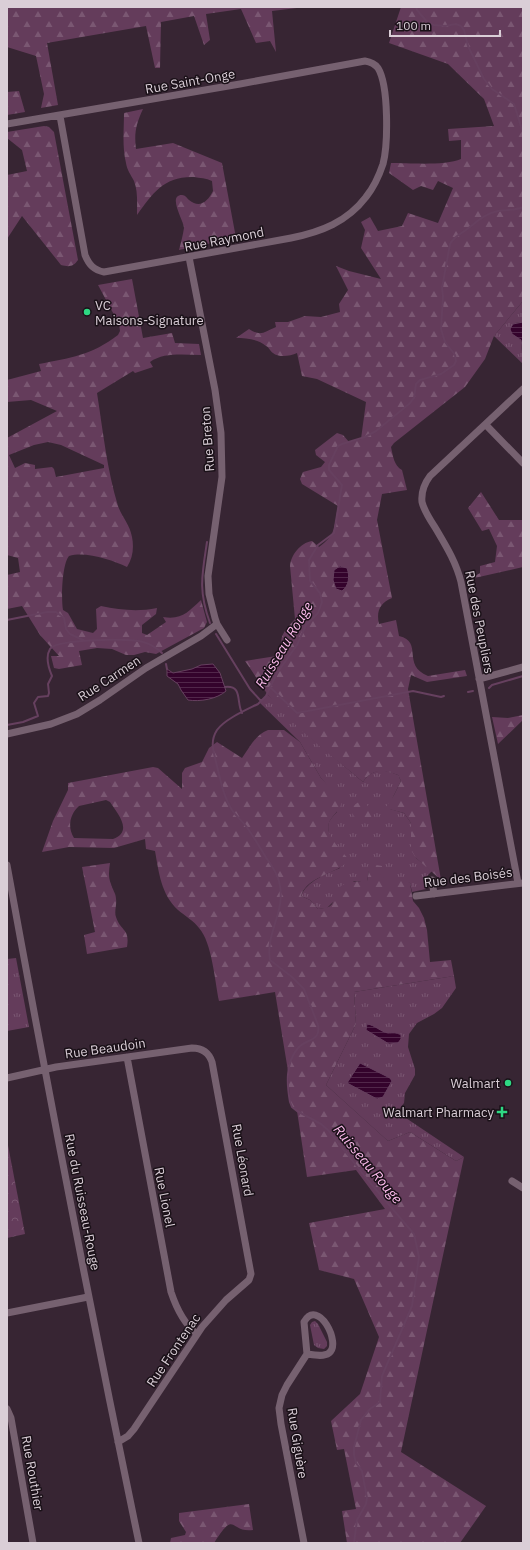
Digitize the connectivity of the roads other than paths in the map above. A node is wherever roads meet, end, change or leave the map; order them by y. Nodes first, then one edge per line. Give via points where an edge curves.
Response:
1 (375, 65) joint
2 (60, 116) junction
3 (7, 124) edge
4 (189, 257) junction
5 (523, 389) edge
6 (486, 425) junction
7 (523, 463) edge
8 (216, 624) junction
9 (227, 640) dead end
10 (523, 667) edge
11 (479, 679) junction
12 (7, 734) edge
13 (7, 865) edge
14 (432, 880) dead end
15 (520, 883) edge
16 (434, 894) junction
17 (416, 896) dead end
18 (206, 1052) joint
19 (127, 1057) junction
20 (45, 1070) junction
21 (7, 1078) edge
22 (512, 1181) dead end
23 (523, 1188) edge
24 (251, 1274) joint
25 (88, 1297) junction
26 (7, 1313) edge
27 (197, 1334) junction
28 (308, 1354) junction
29 (7, 1409) edge
30 (118, 1442) junction
31 (33, 1543) edge
32 (139, 1543) edge
33 (304, 1543) edge

1 - 2 street, Rue Saint-Onge via 370,61 361,61
1 - 4 street, Rue Raymond via 379,70 384,90 384,160 379,176 359,205 341,221 320,232
2 - 3 street, Rue Saint-Onge
2 - 4 street, Rue Raymond via 90,265 99,271 110,272
4 - 8 street, Rue Breton via 222,433 222,477 208,576
5 - 6 street, Rue des Peupliers
6 - 7 street
6 - 11 street, Rue des Peupliers via 430,476 422,493 423,506 450,552 459,574
8 - 9 street, Rue Breton
8 - 12 street, Rue Carmen via 76,714 51,724
10 - 11 street
11 - 15 street, Rue des Peupliers
13 - 20 street, Rue du Ruisseau-Rouge
14 - 16 street
15 - 16 street, Rue des Boisés
16 - 17 street, Rue des Boisés
18 - 19 street, Rue Beaudoin via 192,1048
18 - 24 street, Rue Léonard via 214,1066
19 - 20 street, Rue Beaudoin
19 - 27 street, Rue Lionel via 170,1287 179,1311
20 - 21 street, Rue Beaudoin
20 - 25 street, Rue du Ruisseau-Rouge
22 - 23 street
24 - 27 street, Rue Frontenac via 249,1280 214,1313
25 - 26 street
25 - 30 street, Rue du Ruisseau-Rouge
27 - 30 street, Rue Frontenac via 134,1429
28 - 28 street via 304,1323 307,1317 316,1314 325,1323 333,1347 325,1355
28 - 33 street, Rue Giguère via 285,1388 280,1408
29 - 31 street, Rue Routhier via 11,1418
30 - 32 street, Rue du Ruisseau-Rouge

